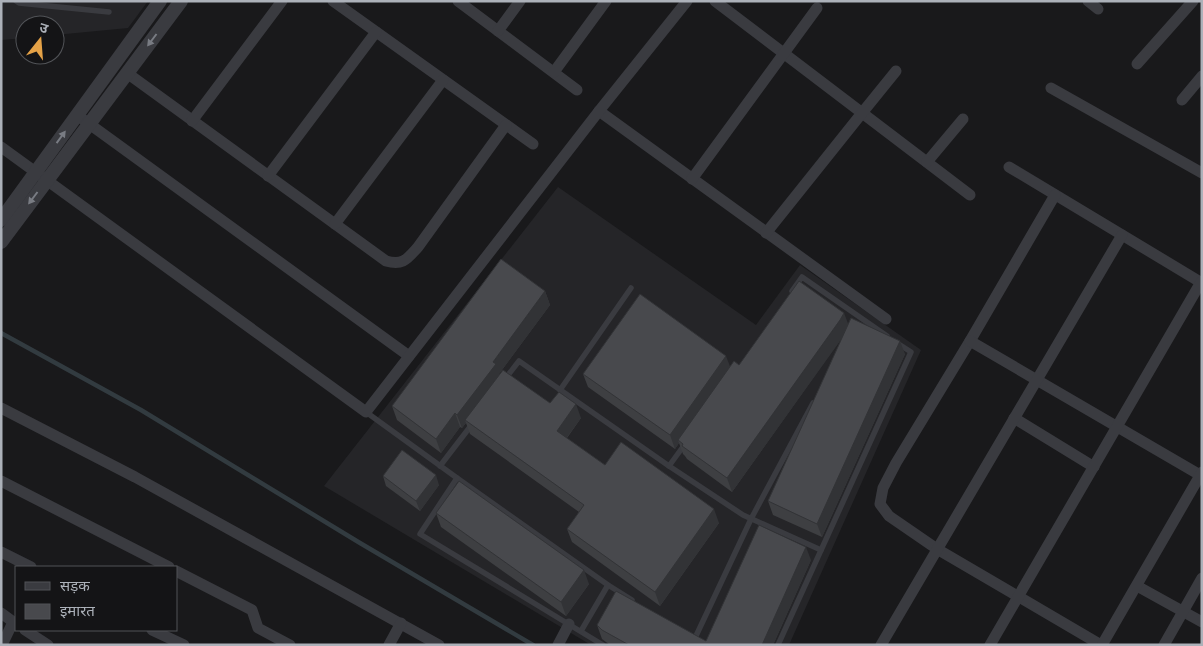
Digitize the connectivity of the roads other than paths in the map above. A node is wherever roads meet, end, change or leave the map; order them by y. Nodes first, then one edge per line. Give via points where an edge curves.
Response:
1 (16, 1) edge
2 (160, 1) edge
3 (181, 1) edge
4 (282, 1) edge
5 (333, 1) edge
6 (458, 1) edge
7 (520, 1) edge
8 (606, 1) edge
9 (687, 1) edge
10 (715, 1) edge
11 (1088, 1) edge
12 (1193, 1) edge
13 (817, 8) dead end
14 (1098, 9) dead end
15 (109, 12) dead end
16 (498, 31) junction
17 (376, 32) junction
18 (784, 53) junction
19 (1137, 64) dead end
20 (896, 71) dead end
21 (554, 72) junction
22 (127, 74) junction
23 (1202, 76) edge
24 (444, 80) junction
25 (1051, 88) dead end
26 (577, 90) dead end
27 (1182, 100) dead end
28 (598, 111) junction
29 (862, 113) junction
30 (77, 115) junction
31 (962, 120) dead end
32 (192, 121) junction
33 (89, 124) junction
34 (506, 125) junction
35 (533, 144) dead end
36 (1, 147) edge
37 (927, 162) junction
38 (1009, 167) dead end
39 (1202, 173) edge
40 (42, 176) junction
41 (268, 176) junction
42 (692, 179) junction
43 (970, 195) dead end
44 (1055, 195) junction
45 (1, 220) edge
46 (335, 224) junction
47 (766, 233) junction
48 (1122, 235) junction
49 (1, 242) edge
50 (1202, 282) edge
51 (631, 288) dead end
52 (791, 293) edge
53 (860, 317) junction
54 (886, 319) dead end
55 (855, 326) edge
56 (970, 340) junction
57 (409, 356) junction
58 (1037, 379) junction
59 (502, 383) edge
60 (560, 390) junction
61 (817, 396) edge
62 (1, 408) edge
63 (366, 412) junction
64 (1014, 418) junction
65 (474, 421) edge
66 (1118, 426) junction
67 (691, 435) edge
68 (440, 466) junction
69 (669, 466) junction
70 (1094, 467) junction
71 (1201, 473) edge
72 (457, 478) junction
73 (1, 481) edge
74 (751, 519) junction
75 (821, 550) junction
76 (937, 550) junction
77 (1, 552) edge
78 (29, 566) edge
79 (167, 566) edge
80 (178, 572) edge
81 (1202, 578) edge
82 (608, 585) junction
83 (1137, 586) junction
84 (1018, 597) junction
85 (640, 604) edge
86 (1183, 612) junction
87 (1, 613) edge
88 (1202, 622) edge
89 (15, 623) edge
90 (401, 623) junction
91 (569, 624) junction
92 (27, 631) edge
93 (154, 631) edge
94 (581, 631) junction
95 (687, 633) edge
96 (695, 638) junction
97 (702, 641) edge
98 (559, 644) edge
99 (2, 645) edge
100 (48, 645) edge
101 (184, 645) edge
102 (290, 645) edge
103 (389, 645) edge
104 (439, 645) edge
105 (603, 645) edge
106 (778, 645) edge
107 (881, 645) edge
108 (990, 645) edge
109 (1102, 645) edge
110 (1164, 645) edge

1 - 15 lane
2 - 30 street
3 -> 22 street
4 - 32 street
5 - 17 street
6 - 16 street
7 - 16 street
8 - 21 street
9 - 28 street
10 - 18 street
11 - 14 street
12 - 19 street
13 - 18 street
16 - 21 street
17 - 24 street
17 - 41 street
18 - 29 street
18 - 42 street
20 - 29 street
21 - 26 street
22 - 32 street
22 - 33 street
23 - 27 street
24 - 34 street
24 - 46 street
25 - 39 street
28 - 42 street
28 - 57 street
29 - 37 street
29 - 47 street
30 - 33 street
40 -> 30 street
31 - 37 street
32 - 41 street
33 - 40 street
33 - 57 street
34 - 35 street
34 - 46 street via 407,259 396,264 386,261
36 - 40 street
37 - 43 street
38 - 44 street
40 - 45 street
40 -> 49 street
40 - 63 street
41 - 46 street
42 - 47 street
44 - 48 street
44 - 56 street
47 - 54 street
48 - 50 street
48 - 58 street
50 - 66 street
51 - 60 lane
52 - 53 lane via 802,277
53 - 55 lane
53 - 75 lane via 911,352
56 - 58 street
56 - 76 street via 896,462 883,488 880,504 889,516
57 - 63 street
58 - 64 street
58 - 66 street
59 - 60 lane via 519,361
60 - 69 lane
61 - 74 lane
62 - 90 street via 135,476
63 - 68 lane
64 - 70 street
64 - 76 street
65 - 68 lane
66 - 70 street
66 - 71 street
67 - 69 lane
68 - 72 lane
69 - 74 lane
70 - 84 street
71 - 83 street
72 - 82 lane
72 - 91 lane via 420,534
73 - 79 street
74 - 75 lane
74 - 96 lane
75 - 106 lane
76 - 84 street
76 - 107 street
77 - 78 street
80 - 102 street via 252,610 258,628
81 - 86 street
82 - 85 lane
82 - 94 lane
83 - 86 street
83 - 109 street
84 - 108 street
84 - 109 street
86 - 88 street
86 - 110 street
87 - 89 street
89 - 99 street
90 - 103 street
90 - 104 street
91 - 94 lane
91 - 98 street
92 - 100 street
93 - 101 street
94 - 105 lane
95 - 96 lane
96 - 97 lane

